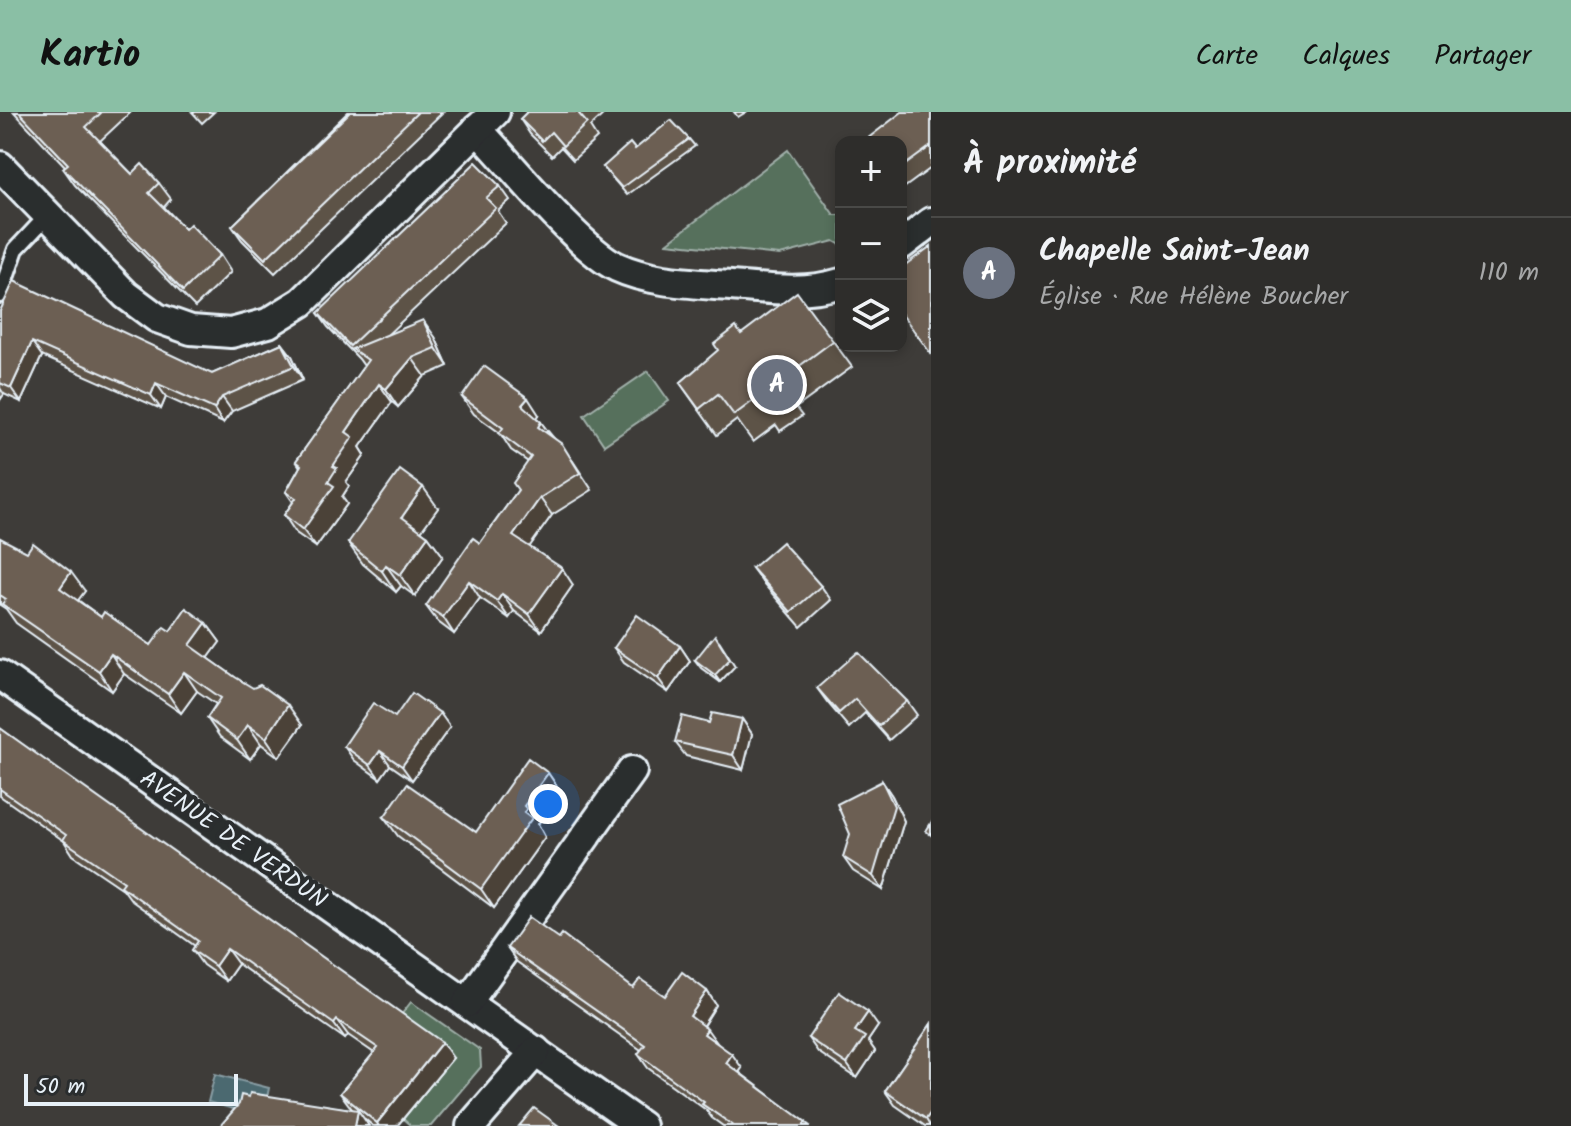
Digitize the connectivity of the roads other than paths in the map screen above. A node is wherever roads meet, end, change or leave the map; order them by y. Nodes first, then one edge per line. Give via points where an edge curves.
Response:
1 (486, 120) edge
2 (0, 166) edge
3 (48, 215) junction
4 (931, 222) edge
5 (907, 240) edge
6 (835, 285) edge
7 (0, 295) edge
8 (0, 675) edge
9 (632, 771) dead end
10 (467, 1003) junction
11 (536, 1051) junction
12 (471, 1126) edge
13 (641, 1126) edge

1 - 3 street via 302,302 251,329 213,333 157,318 126,295
1 - 6 street via 588,246 617,267 658,280 786,290
2 - 3 street
3 - 7 lane via 16,249
4 - 5 street
8 - 10 street, AVENUE DE VERDUN
9 - 10 street
10 - 11 street, AVENUE DE VERDUN
11 - 12 street
11 - 13 street, AVENUE DE VERDUN

